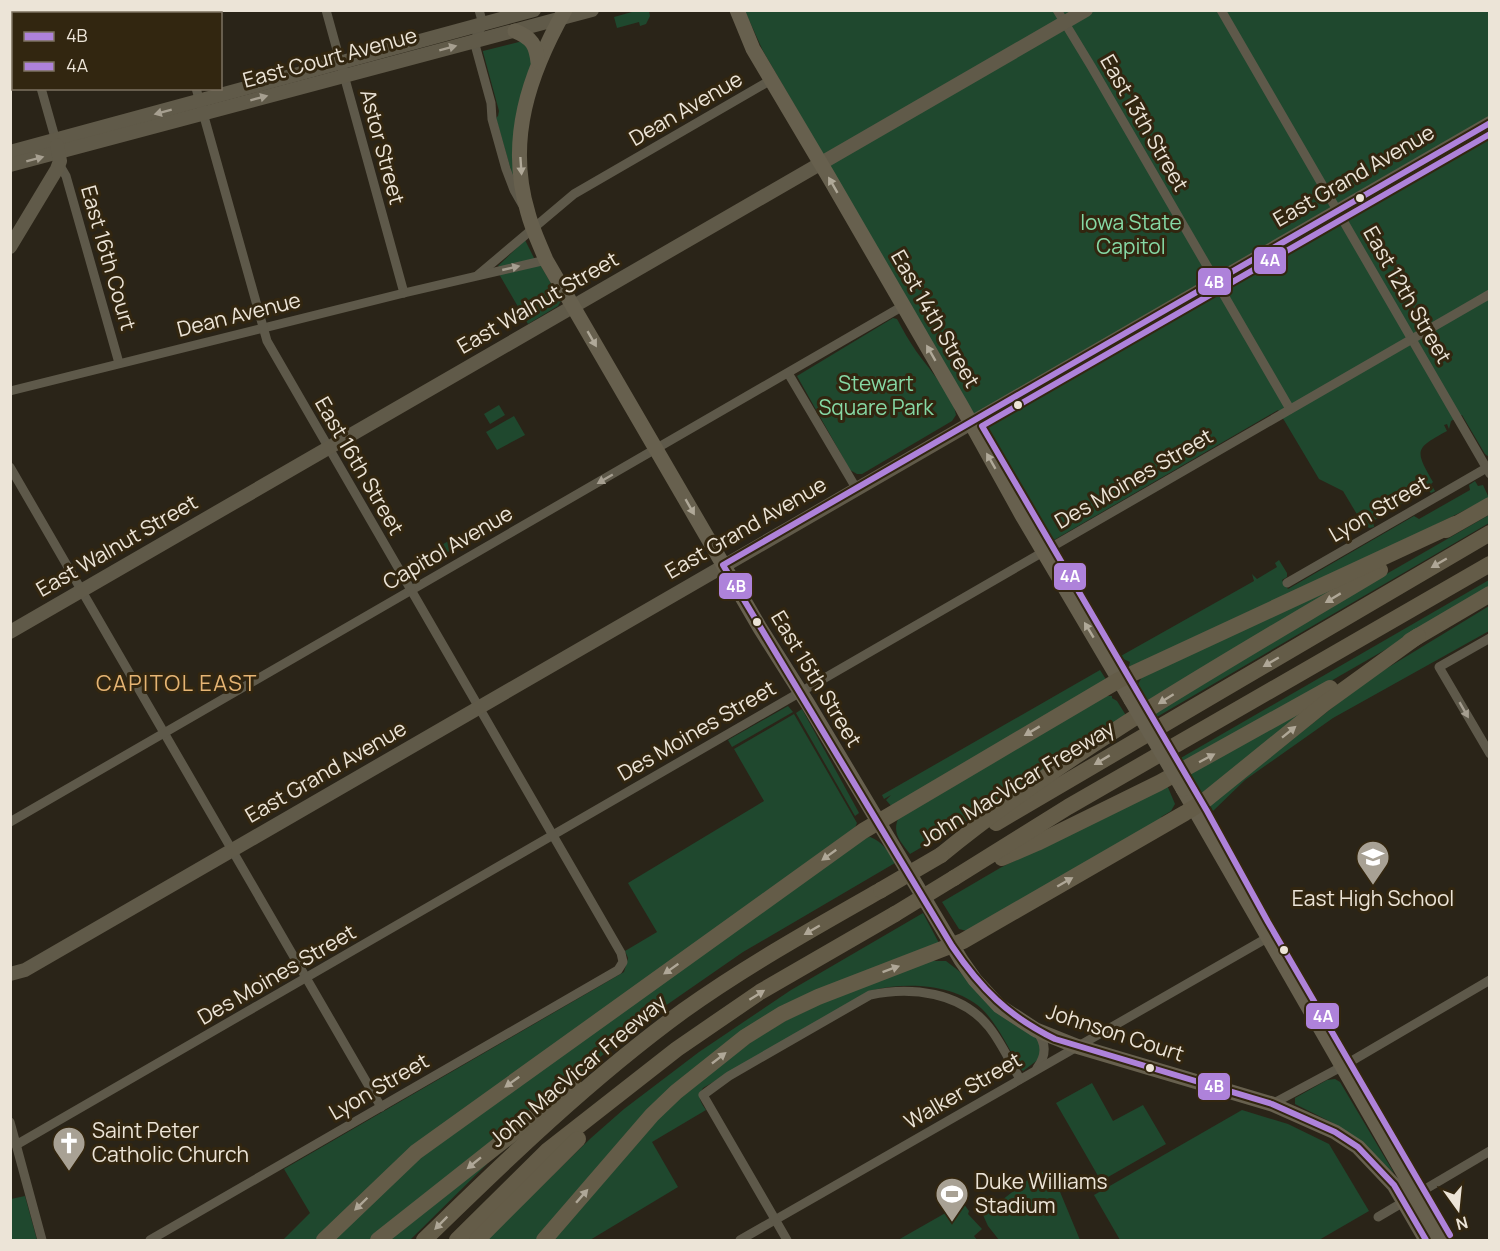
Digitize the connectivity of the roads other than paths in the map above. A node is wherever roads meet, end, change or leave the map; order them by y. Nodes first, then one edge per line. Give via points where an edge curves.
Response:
1 (326, 10) edge
2 (479, 10) edge
3 (534, 10) edge
4 (592, 10) edge
5 (737, 10) edge
6 (1086, 10) edge
7 (1221, 10) edge
8 (563, 15) edge
9 (1060, 16) edge
10 (483, 24) junction
11 (515, 31) junction
12 (474, 41) junction
13 (538, 63) junction
14 (342, 70) junction
15 (771, 80) junction
16 (42, 90) edge
17 (200, 101) edge
18 (1490, 123) edge
19 (10, 152) edge
20 (58, 152) junction
21 (820, 163) junction
22 (10, 165) edge
23 (1337, 211) junction
24 (527, 212) junction
25 (533, 227) junction
26 (10, 247) edge
27 (546, 260) junction
28 (476, 276) junction
29 (1215, 281) junction
30 (404, 293) junction
31 (1490, 294) edge
32 (903, 306) junction
33 (573, 307) junction
34 (262, 328) junction
35 (1412, 339) junction
36 (119, 363) junction
37 (788, 373) junction
38 (10, 391) edge
39 (1290, 409) junction
40 (970, 423) junction
41 (328, 449) junction
42 (656, 449) junction
43 (10, 466) edge
44 (1488, 469) edge
45 (856, 488) junction
46 (1490, 505) edge
47 (1455, 525) junction
48 (1490, 533) edge
49 (1043, 552) junction
50 (1490, 564) edge
51 (723, 565) junction
52 (1287, 583) dead end
53 (82, 590) junction
54 (411, 590) junction
55 (1488, 595) edge
56 (10, 632) edge
57 (1418, 636) junction
58 (1490, 638) edge
59 (1119, 680) junction
60 (800, 693) junction
61 (478, 708) junction
62 (166, 734) junction
63 (1490, 754) edge
64 (1194, 808) junction
65 (10, 822) edge
66 (878, 822) junction
67 (553, 836) junction
68 (232, 850) junction
69 (941, 855) junction
70 (959, 875) junction
71 (1267, 938) junction
72 (952, 946) junction
73 (623, 962) joint
74 (25, 970) junction
75 (10, 974) edge
76 (308, 978) junction
77 (1490, 980) edge
78 (10, 985) edge
79 (1036, 1030) junction
80 (640, 1043) junction
81 (1076, 1046) junction
82 (657, 1065) junction
83 (1343, 1066) junction
84 (1037, 1069) junction
85 (1020, 1079) junction
86 (1272, 1104) junction
87 (381, 1107) junction
88 (10, 1122) edge
89 (16, 1145) junction
90 (1490, 1151) edge
91 (1410, 1199) junction
92 (1378, 1217) dead end
93 (775, 1220) junction
94 (325, 1239) edge
95 (42, 1240) edge
96 (150, 1240) edge
97 (378, 1240) edge
98 (424, 1240) edge
99 (457, 1240) edge
100 (477, 1240) edge
101 (544, 1240) edge
102 (740, 1240) edge
103 (787, 1240) edge
104 (1426, 1240) edge
105 (1442, 1240) edge

1 - 14 street, Astor Street
2 - 10 street
3 - 10 street, East Court Avenue
4 - 8 street, East Court Avenue
5 - 15 main road, East 14th Street
6 - 9 street, East Walnut Street
7 - 23 street, East 12th Street
8 - 11 street, East Court Avenue
8 - 13 main road
9 - 21 street, East Walnut Street
9 - 29 street, East 13th Street
10 - 12 street
10 - 14 street, East Court Avenue
11 - 12 street, East Court Avenue
11 - 13 main road via 532,40
14 -> 12 street, East Court Avenue
12 - 24 street, East 15th Street via 509,180
13 -> 24 main road, East 15th Street via 522,120 520,155
14 - 17 street, East Court Avenue
14 - 30 street, Astor Street
15 - 21 main road, East 14th Street
15 - 25 street, Dean Avenue via 574,194
16 - 20 street, East 16th Court
17 - 20 street, East Court Avenue
17 - 34 street, East 16th Street
18 - 23 street, East Grand Avenue
19 - 20 street, East Court Avenue
22 -> 20 street, East Court Avenue
20 - 26 street
20 - 36 street, East 16th Court
32 -> 21 main road, East 14th Street
21 - 33 street, East Walnut Street
23 - 29 street, East Grand Avenue
23 - 35 street, East 12th Street
24 - 25 main road, East 15th Street
25 - 27 main road, East 15th Street
25 - 28 street, Dean Avenue
28 -> 27 street, Dean Avenue
27 - 33 main road, East 15th Street
28 - 30 street, Dean Avenue
29 - 39 street, East 13th Street
29 - 40 street, East Grand Avenue
30 - 34 street, Dean Avenue
31 - 35 street, Des Moines Street
32 - 37 street, Capitol Avenue
40 -> 32 main road, East 14th Street
33 - 41 street, East Walnut Street
33 -> 42 main road, East 15th Street
34 - 36 street, Dean Avenue
34 - 41 street, East 16th Street
35 - 39 street, Des Moines Street
35 - 44 street, East 12th Street
36 - 38 street, Dean Avenue
37 - 42 street, Capitol Avenue
37 - 45 street
39 - 49 street, Des Moines Street
40 - 45 street, East Grand Avenue
49 -> 40 main road, East 14th Street
41 - 53 street, East Walnut Street
41 - 54 street, East 16th Street
42 -> 51 main road, East 15th Street
42 -> 54 street, Capitol Avenue
43 - 53 street
44 - 52 street, Lyon Street
45 - 51 street, East Grand Avenue
46 - 47 highway
47 - 59 highway
47 -> 69 highway via 1201,676 1073,758
48 -> 69 highway, John MacVicar Freeway
59 -> 49 main road, East 14th Street
49 - 60 street, Des Moines Street
50 - 70 highway, John MacVicar Freeway via 1068,807
51 - 60 main road, East 15th Street
51 - 61 street, East Grand Avenue
53 - 56 street, East Walnut Street
53 - 62 street
54 - 61 street, East 16th Street
54 - 62 street, Capitol Avenue
55 - 57 highway
64 -> 57 highway via 1324,704
70 -> 57 highway via 1037,843 1159,783
58 -> 63 street via 1439,667
59 - 64 main road, East 14th Street, bridge
59 -> 66 highway
60 - 66 main road, East 15th Street
60 - 67 street, Des Moines Street
61 - 67 street, East 16th Street
61 - 68 street, East Grand Avenue
62 - 65 street, Capitol Avenue
62 - 68 street
64 - 71 main road, East 14th Street
72 -> 64 highway
66 - 72 main road, East 15th Street
66 -> 94 highway via 416,1152
67 - 73 street, East 16th Street
67 - 76 street, Des Moines Street
68 - 74 street, East Grand Avenue
68 - 76 street
69 -> 80 highway, John MacVicar Freeway, bridge via 750,967
82 -> 70 highway, John MacVicar Freeway, bridge via 760,992
71 - 81 street, Walker Street
71 - 83 main road, East 14th Street
72 - 79 main road, Johnson Court via 999,1006
101 -> 72 highway via 652,1115 745,1037 818,997
73 - 87 street, Lyon Street via 618,970
74 - 75 street, East Grand Avenue
74 - 78 street, East Grand Avenue
76 - 87 street
76 - 89 street, Des Moines Street
77 - 83 street
79 - 81 main road, Johnson Court
79 - 84 street via 1044,1044
80 -> 97 highway via 598,1067
80 -> 98 highway, John MacVicar Freeway via 570,1102
81 - 84 street, Walker Street
81 - 86 main road, Johnson Court
82 - 99 highway, John MacVicar Freeway via 548,1150
82 - 100 highway
83 - 86 street
83 - 91 main road, East 14th Street
84 - 85 street, Walker Street
85 - 93 street, Walker Street
85 - 93 street via 977,1013 959,1001 892,990 870,995 729,1076 703,1095
86 - 91 main road, Johnson Court via 1358,1147
87 - 96 street, Lyon Street
88 - 89 street
89 - 95 street
90 - 91 street
91 - 92 street
91 - 104 main road, East 14th Street
91 - 105 main road, East 14th Street
93 - 102 street, Walker Street
93 - 103 street

